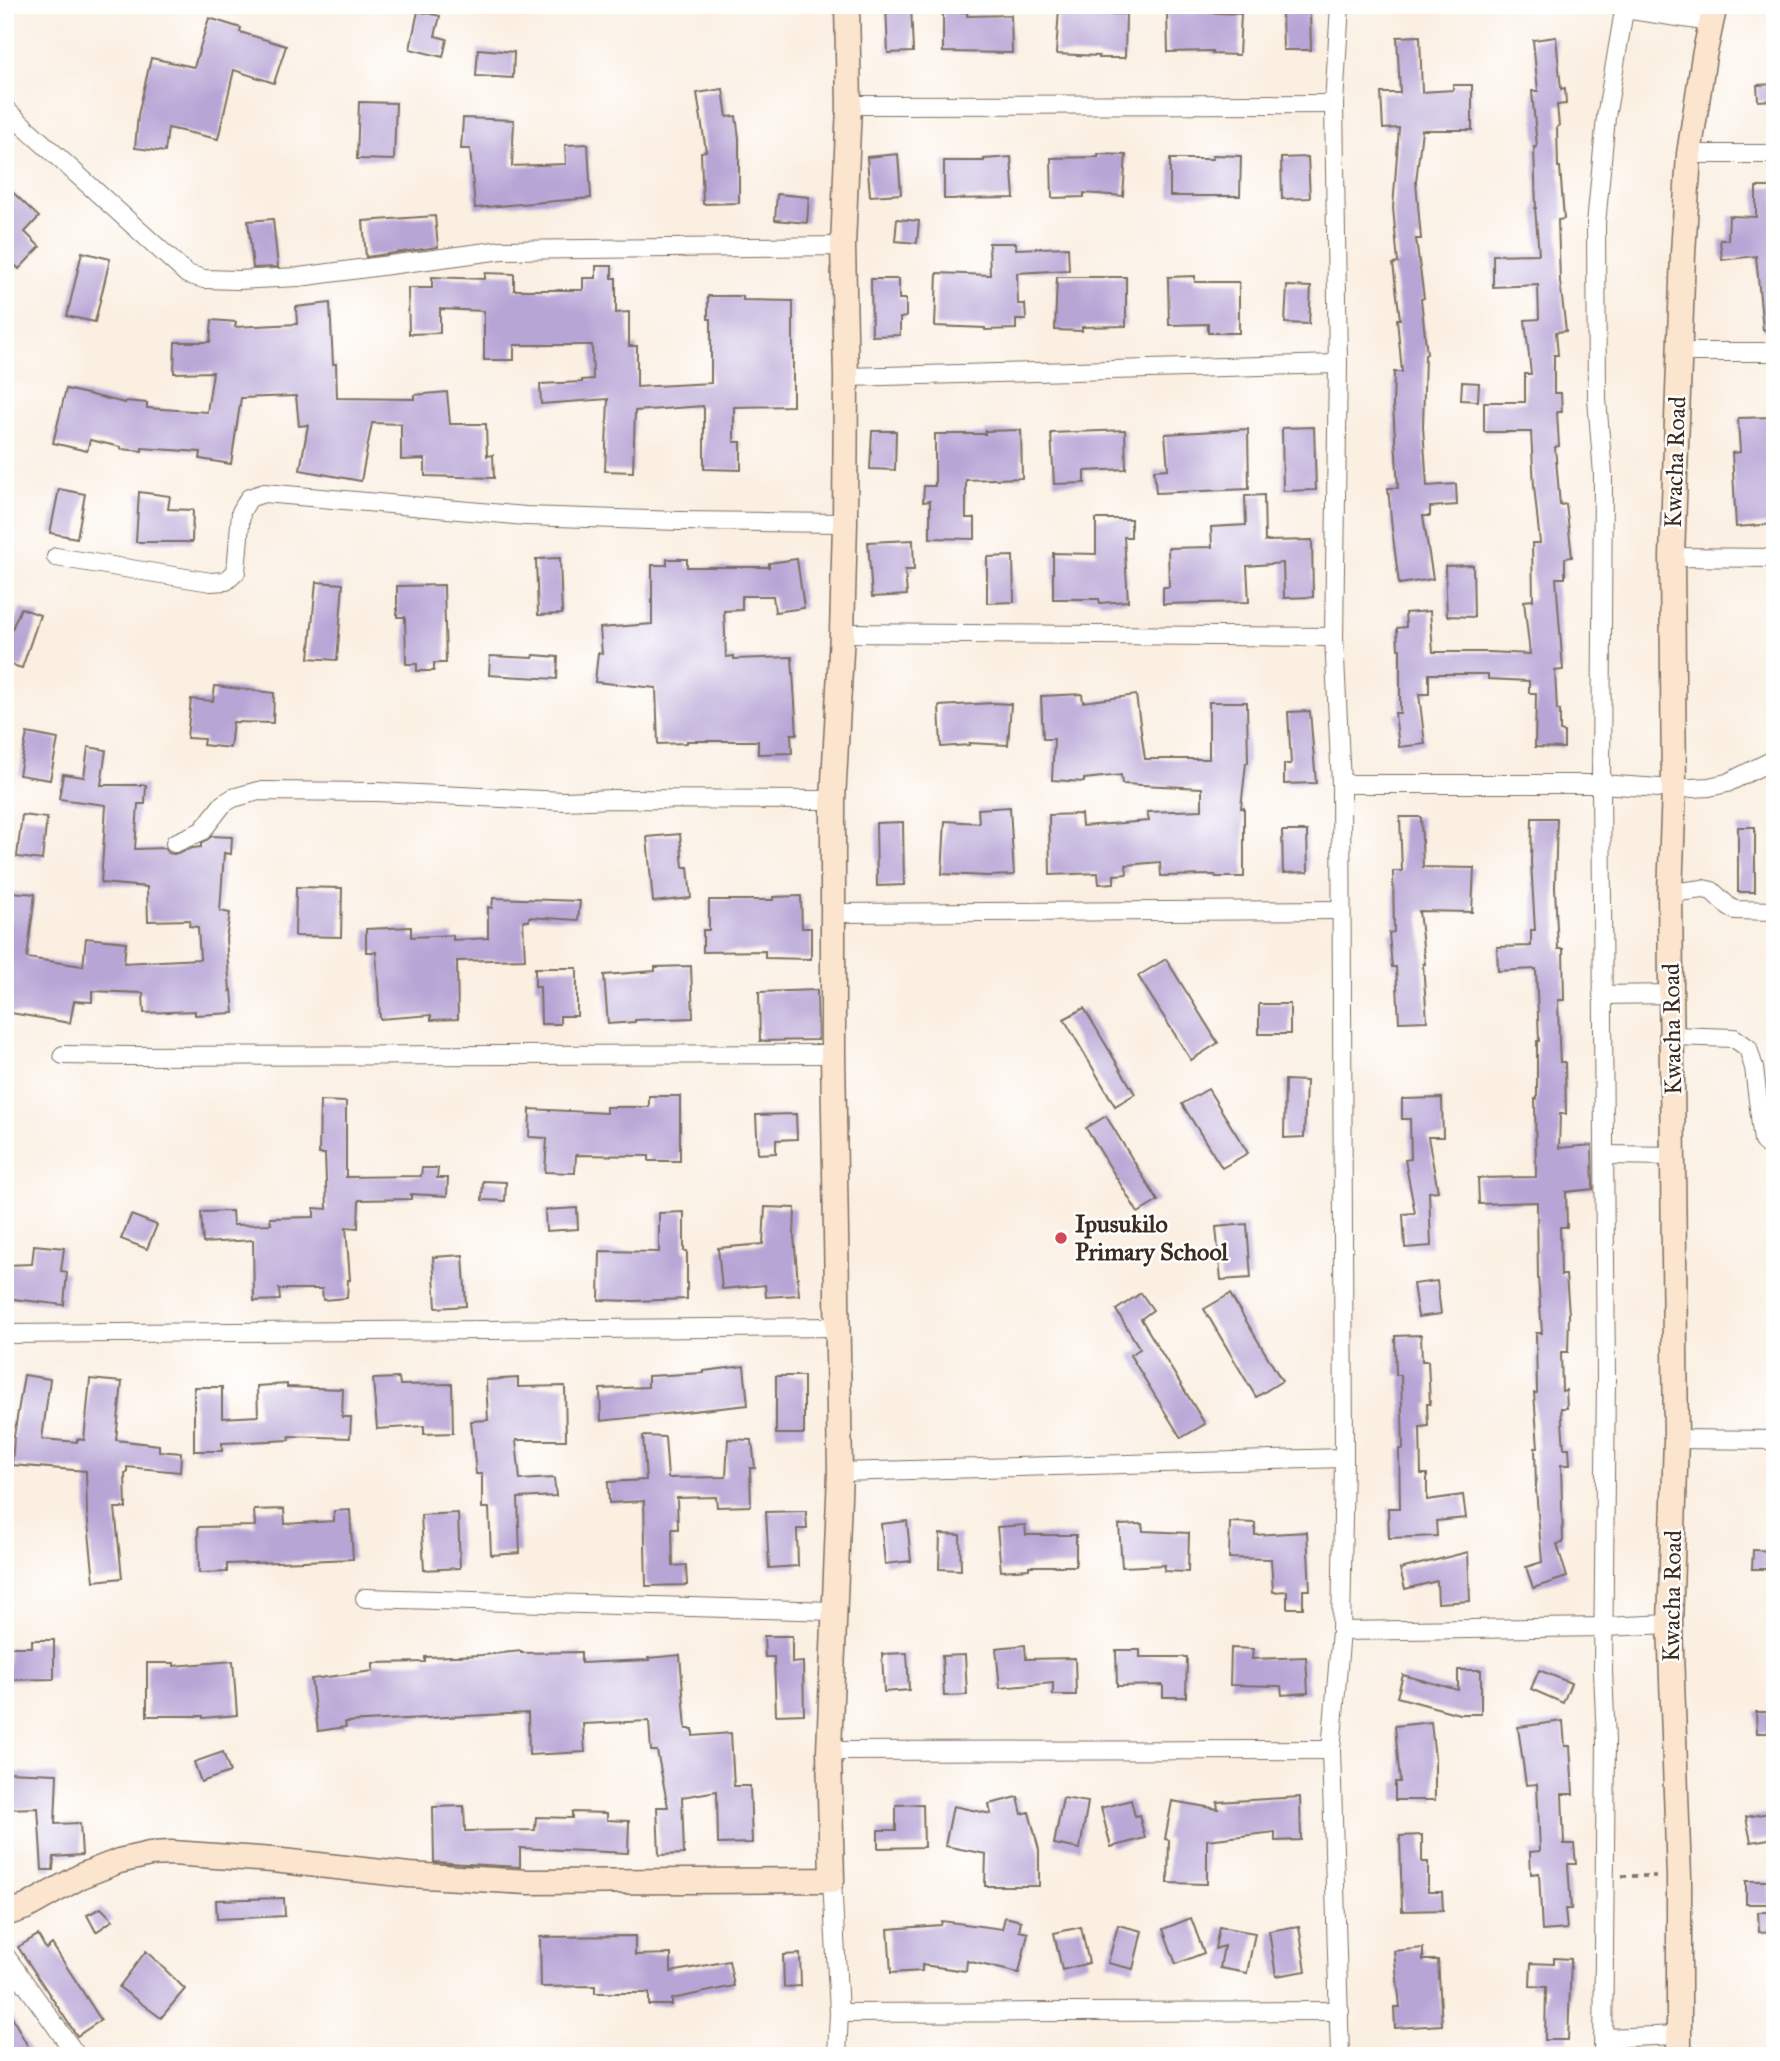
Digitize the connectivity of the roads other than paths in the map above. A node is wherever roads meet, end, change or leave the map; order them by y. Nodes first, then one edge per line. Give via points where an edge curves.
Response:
1 (847, 5) edge
2 (1340, 5) edge
3 (1624, 7) edge
4 (1713, 13) edge
5 (1334, 104) junction
6 (849, 105) junction
7 (5, 108) edge
8 (1689, 154) junction
9 (1775, 154) edge
10 (843, 246) junction
11 (1679, 352) junction
12 (1775, 352) edge
13 (1338, 364) junction
14 (846, 377) junction
15 (845, 523) junction
16 (56, 557) dead end
17 (1672, 557) junction
18 (1775, 558) edge
19 (842, 633) junction
20 (1334, 637) junction
21 (1775, 759) edge
22 (1340, 784) junction
23 (1601, 784) junction
24 (1674, 789) junction
25 (833, 800) junction
26 (175, 843) dead end
27 (1670, 893) junction
28 (1340, 910) junction
29 (1775, 911) edge
30 (833, 913) junction
31 (1671, 994) junction
32 (1602, 995) junction
33 (1672, 1036) junction
34 (833, 1054) junction
35 (63, 1055) dead end
36 (1775, 1152) edge
37 (1605, 1156) junction
38 (1674, 1156) junction
39 (836, 1327) junction
40 (5, 1334) edge
41 (1676, 1438) junction
42 (1775, 1440) edge
43 (1344, 1458) junction
44 (839, 1472) junction
45 (365, 1598) dead end
46 (834, 1611) junction
47 (1670, 1624) junction
48 (1605, 1627) junction
49 (1341, 1631) junction
50 (1331, 1750) junction
51 (829, 1751) junction
52 (832, 1880) junction
53 (5, 1914) edge
54 (5, 1955) edge
55 (1340, 2011) junction
56 (839, 2013) junction
57 (1679, 2045) edge
58 (1603, 2047) edge
59 (77, 2056) edge
60 (837, 2056) edge
61 (1340, 2056) edge

1 - 6 street
2 - 5 street
3 - 4 street
3 - 23 street via 1606,117 1596,223 1597,399 1604,474
4 - 8 street, Kwacha Road
5 - 6 street
5 - 13 street
6 - 10 street
7 - 10 street via 187,274 204,279 299,277 502,250
8 - 9 street
8 - 11 street, Kwacha Road
10 - 14 street
11 - 12 street
11 - 17 street, Kwacha Road
13 - 14 street
13 - 20 street
14 - 15 street
15 - 16 street via 526,516 264,493 249,498 241,512 236,572 226,581
15 - 19 street
17 - 18 street
17 - 24 street, Kwacha Road
19 - 20 street
19 - 25 street
20 - 22 street
21 - 24 street via 1717,786
22 - 23 street
22 - 28 street
23 - 24 street
23 - 32 street
24 - 27 street, Kwacha Road
25 - 26 street via 565,801 258,791 223,804 202,831
25 - 30 street
27 - 29 street via 1703,889 1735,910
27 - 31 street, Kwacha Road
28 - 30 street
28 - 43 street
30 - 34 street
31 - 32 street
31 - 33 street, Kwacha Road
32 - 37 street
33 - 36 street via 1734,1038 1748,1048 1763,1141
33 - 38 street, Kwacha Road
34 - 35 street
34 - 39 street
37 - 38 street
37 - 48 street
38 - 41 street, Kwacha Road
39 - 40 street
39 - 44 street
41 - 42 street
41 - 47 street, Kwacha Road
43 - 44 street
43 - 49 street
44 - 46 street
45 - 46 street
46 - 51 street
47 - 48 street
47 - 57 street, Kwacha Road via 1679,1877
48 - 49 street
48 - 58 street
49 - 50 street
50 - 51 street
50 - 55 street
51 - 52 street
52 - 53 street via 528,1882 172,1853 119,1861
52 - 56 street
54 - 59 street
55 - 56 street
55 - 61 street
56 - 60 street
57 - 58 street

